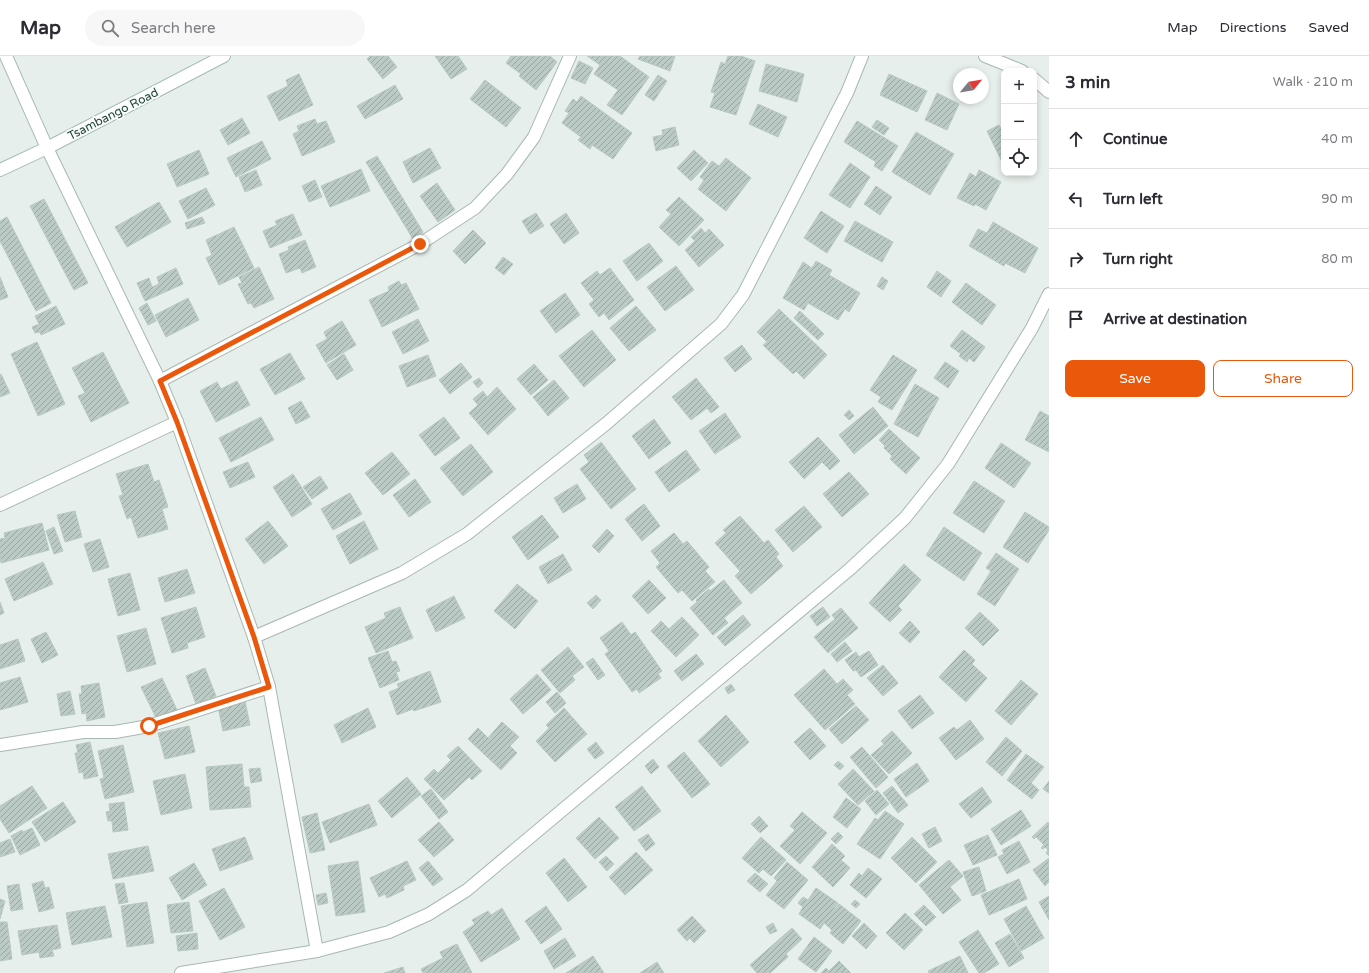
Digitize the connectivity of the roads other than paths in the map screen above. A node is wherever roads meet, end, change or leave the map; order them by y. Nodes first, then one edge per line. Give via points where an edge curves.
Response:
1 (6, 56) edge
2 (224, 56) edge
3 (570, 56) edge
4 (862, 56) edge
5 (985, 56) edge
6 (1015, 68) edge
7 (1037, 82) edge
8 (1048, 87) edge
9 (47, 148) junction
10 (0, 170) edge
11 (1049, 294) edge
12 (160, 381) junction
13 (177, 422) junction
14 (0, 505) edge
15 (254, 637) junction
16 (269, 687) junction
17 (0, 745) edge
18 (317, 952) junction
19 (181, 973) edge

1 - 9 street
2 - 9 street, Tsambango Road
3 - 12 street via 534,137 507,174 475,208 420,244
4 - 15 street via 847,93 743,295 721,324 607,423 467,534 402,573
5 - 6 street
7 - 8 street
9 - 10 street, Tsambango Road
9 - 12 street
11 - 18 street via 1032,328 948,464 905,518 850,569 467,890 429,914 389,932
12 - 13 street
13 - 14 street
13 - 15 street
15 - 16 street
16 - 17 street via 149,726 115,732 83,732
16 - 18 street
18 - 19 street

